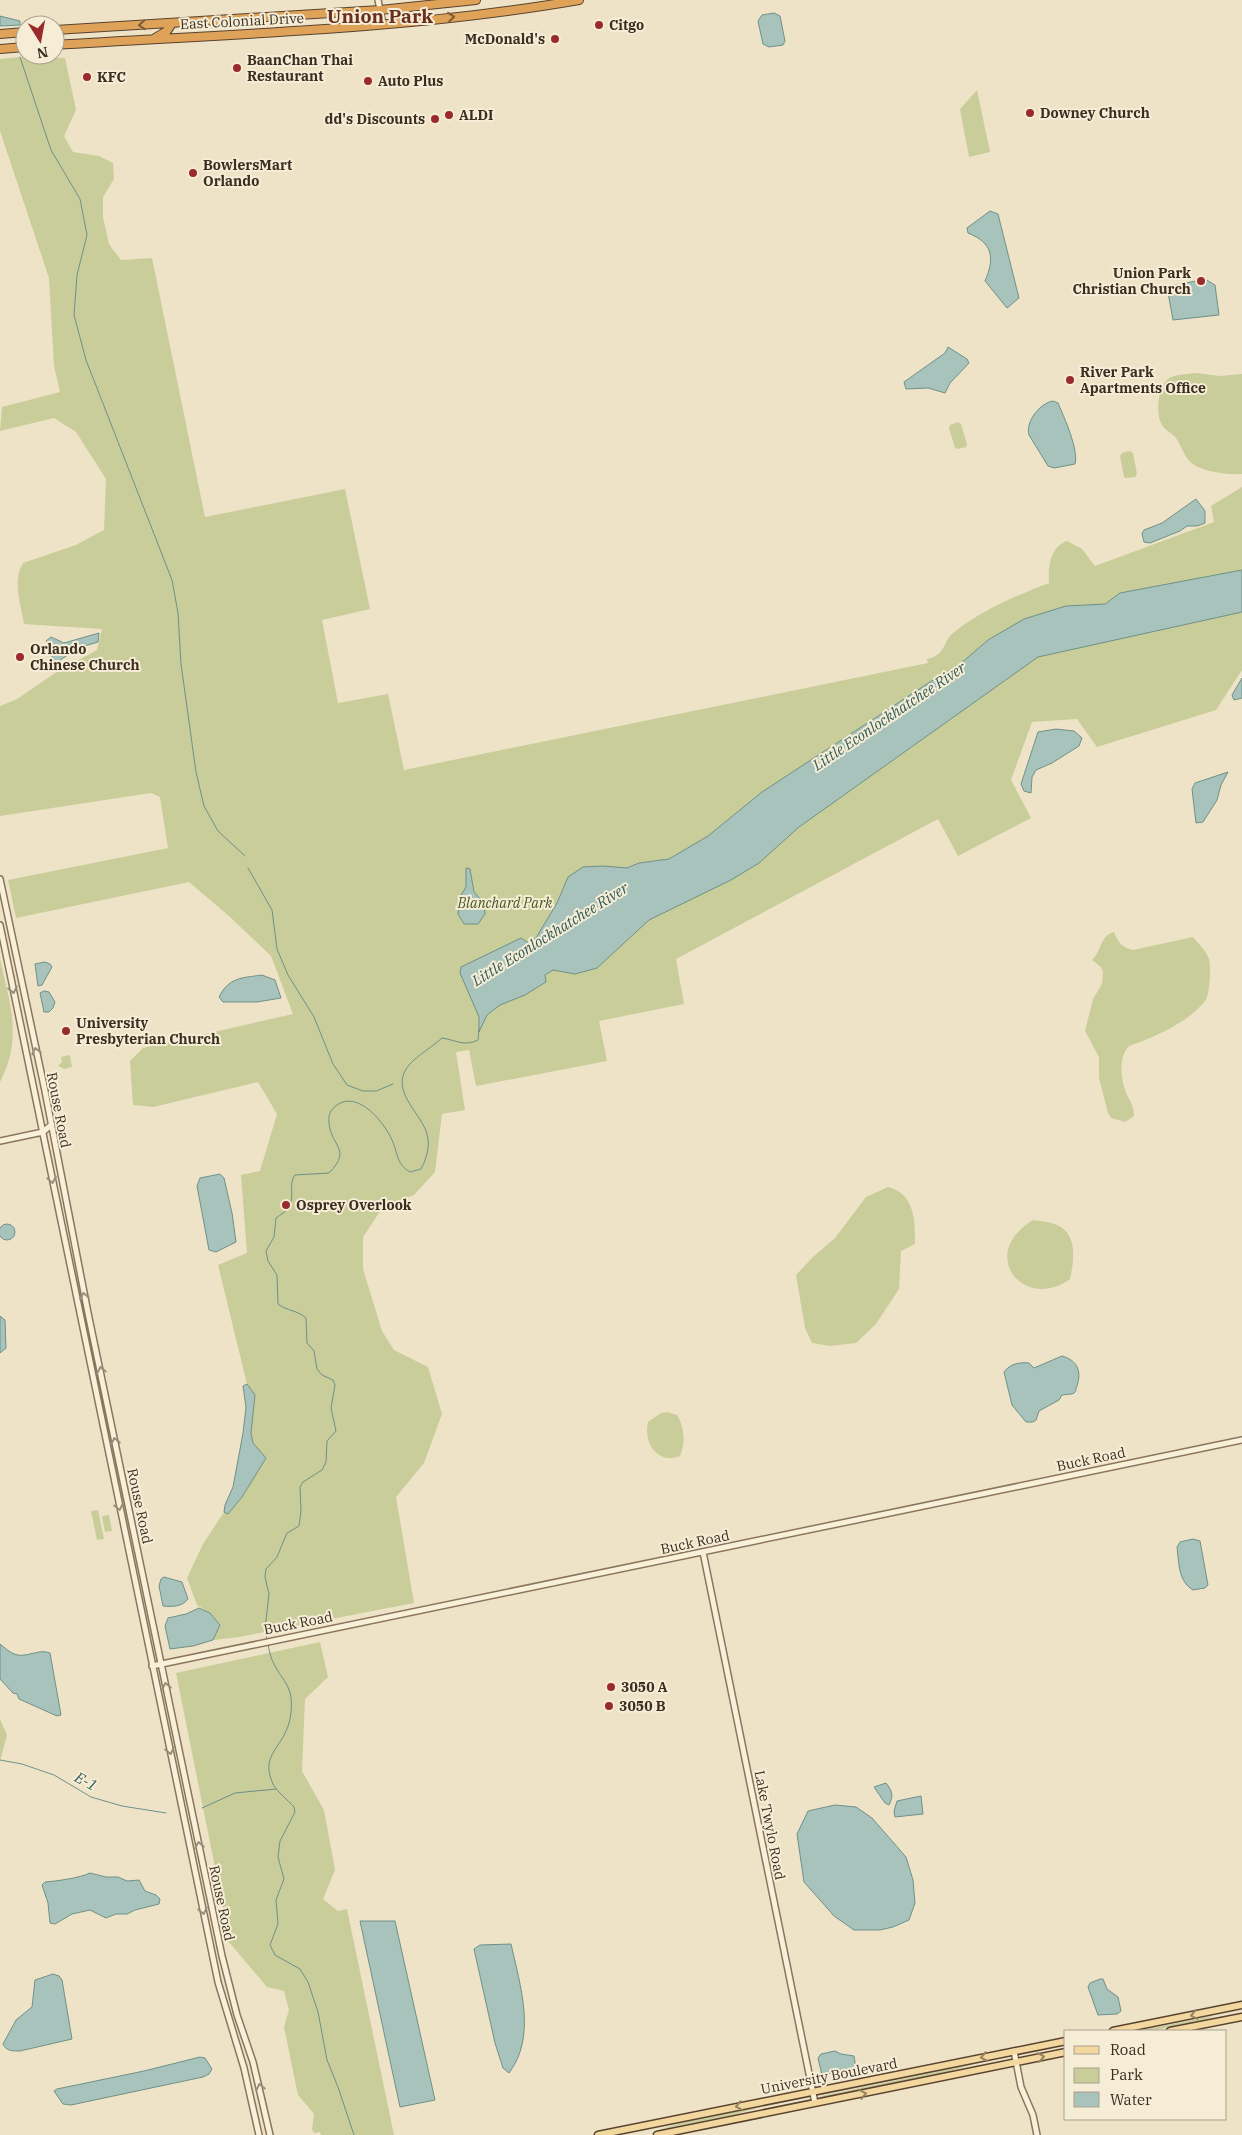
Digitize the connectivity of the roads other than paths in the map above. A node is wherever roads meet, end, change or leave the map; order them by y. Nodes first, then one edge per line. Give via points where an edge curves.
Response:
1 (378, 0) edge
2 (476, 0) edge
3 (556, 0) edge
4 (574, 0) edge
5 (546, 5) junction
6 (380, 10) junction
7 (191, 22) junction
8 (172, 23) junction
9 (383, 24) junction
10 (65, 29) edge
11 (15, 33) edge
12 (0, 34) edge
13 (172, 38) junction
14 (150, 39) junction
15 (65, 44) edge
16 (15, 47) edge
17 (0, 48) edge
18 (0, 879) edge
19 (0, 925) edge
20 (51, 1125) junction
21 (43, 1132) junction
22 (0, 1141) edge
23 (1242, 1440) edge
24 (703, 1552) junction
25 (162, 1664) junction
26 (152, 1666) junction
27 (1242, 2005) edge
28 (1242, 2016) edge
29 (1118, 2030) edge
30 (1175, 2030) edge
31 (1064, 2041) edge
32 (1014, 2051) junction
33 (1064, 2052) edge
34 (1016, 2062) junction
35 (813, 2092) junction
36 (815, 2103) junction
37 (632, 2128) junction
38 (607, 2134) edge
39 (258, 2135) edge
40 (270, 2135) edge
41 (598, 2135) edge
42 (616, 2135) edge
43 (658, 2135) edge
44 (1037, 2135) edge

1 - 6 street
2 - 6 highway, East Colonial Drive
3 - 5 highway
4 - 5 highway, East Colonial Drive
9 -> 5 highway, East Colonial Drive
6 - 7 highway, East Colonial Drive
6 - 9 street
7 - 8 highway, East Colonial Drive
7 - 13 highway via 176,31
8 -> 10 highway, East Colonial Drive
8 - 14 highway via 166,31
9 - 13 highway, East Colonial Drive
11 - 12 highway
13 - 14 highway, East Colonial Drive
14 - 15 highway, East Colonial Drive
16 - 17 highway
20 -> 18 street, Rouse Road
19 -> 21 street, Rouse Road
20 - 21 street
25 -> 20 street, Rouse Road
21 - 22 street
21 -> 26 street, Rouse Road
23 - 24 street, Buck Road
24 - 25 street, Buck Road
24 - 35 street, Lake Twylo Road
25 - 26 street, Buck Road
40 -> 25 street, Rouse Road via 253,2062 227,1980
26 -> 39 street, Rouse Road via 218,1982 244,2068
27 -> 29 main road
28 - 30 main road
31 - 32 main road, University Boulevard
32 - 34 street
32 -> 35 main road, University Boulevard
34 -> 33 main road, University Boulevard
36 -> 34 main road, University Boulevard
34 - 44 street
35 - 36 street, Lake Twylo Road
35 -> 37 main road, University Boulevard
36 - 43 main road, University Boulevard
37 - 38 main road, University Boulevard
37 - 42 main road
38 - 41 main road, University Boulevard

